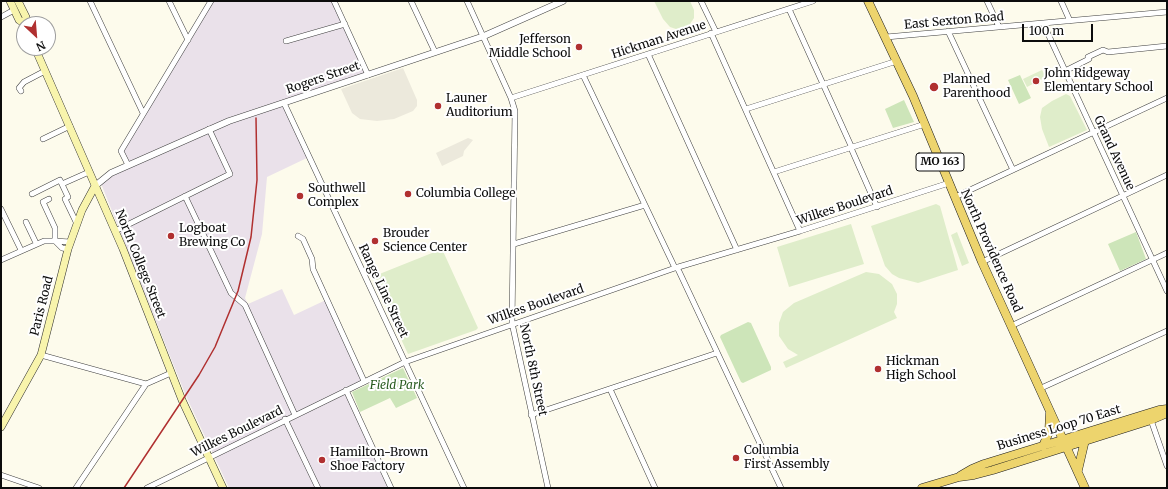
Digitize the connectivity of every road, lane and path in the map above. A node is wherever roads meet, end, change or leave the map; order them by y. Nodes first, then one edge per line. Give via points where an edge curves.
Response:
1 (10, 1) edge
2 (18, 1) edge
3 (90, 1) edge
4 (169, 1) edge
5 (211, 1) edge
6 (334, 1) edge
7 (411, 1) edge
8 (467, 1) edge
9 (563, 1) edge
10 (701, 1) edge
11 (813, 1) edge
12 (868, 1) edge
13 (987, 1) edge
14 (1061, 1) edge
15 (789, 9) junction
16 (14, 10) junction
17 (1167, 12) edge
18 (1, 17) edge
19 (1070, 21) junction
20 (1043, 23) junction
21 (345, 24) junction
22 (999, 27) junction
23 (948, 31) junction
24 (713, 32) junction
25 (484, 36) junction
26 (886, 37) junction
27 (188, 40) junction
28 (286, 41) dead end
29 (1167, 46) edge
30 (435, 52) junction
31 (648, 54) junction
32 (38, 56) edge
33 (897, 61) junction
34 (45, 71) junction
35 (1065, 71) junction
36 (368, 75) junction
37 (583, 75) junction
38 (823, 85) junction
39 (21, 91) dead end
40 (511, 98) junction
41 (1167, 98) edge
42 (284, 103) junction
43 (746, 109) junction
44 (143, 113) junction
45 (925, 124) junction
46 (70, 126) junction
47 (209, 129) junction
48 (1093, 132) junction
49 (43, 139) dead end
50 (851, 148) junction
51 (128, 165) junction
52 (1013, 170) junction
53 (89, 172) junction
54 (774, 172) junction
55 (1167, 175) edge
56 (949, 183) junction
57 (62, 184) junction
58 (95, 186) junction
59 (32, 194) dead end
60 (185, 196) junction
61 (1123, 196) junction
62 (955, 197) junction
63 (49, 199) dead end
64 (645, 205) junction
65 (877, 206) junction
66 (1, 209) edge
67 (26, 222) dead end
68 (77, 224) junction
69 (115, 230) junction
70 (800, 231) junction
71 (298, 236) dead end
72 (55, 242) junction
73 (36, 243) junction
74 (514, 244) junction
75 (69, 245) junction
76 (21, 250) junction
77 (737, 250) junction
78 (1167, 253) edge
79 (1, 260) edge
80 (1152, 260) junction
81 (982, 262) junction
82 (676, 267) junction
83 (1167, 291) edge
84 (512, 323) junction
85 (1011, 326) junction
86 (1167, 331) edge
87 (717, 353) junction
88 (41, 355) junction
89 (405, 362) junction
90 (171, 373) junction
91 (364, 381) junction
92 (146, 384) junction
93 (610, 388) junction
94 (1039, 389) junction
95 (346, 390) junction
96 (1167, 409) edge
97 (1050, 413) junction
98 (1167, 413) edge
99 (295, 415) junction
100 (532, 415) junction
101 (286, 419) junction
102 (1151, 420) junction
103 (1, 427) edge
104 (1085, 440) junction
105 (1065, 443) junction
106 (1043, 446) junction
107 (208, 457) junction
108 (1167, 466) edge
109 (1078, 471) junction
110 (1, 475) edge
111 (959, 476) junction
112 (39, 488) edge
113 (76, 488) edge
114 (147, 488) edge
115 (223, 488) edge
116 (318, 488) edge
117 (391, 488) edge
118 (464, 488) edge
119 (548, 488) edge
120 (656, 488) edge
121 (781, 488) edge
122 (922, 488) edge
123 (1085, 488) edge

1 - 16 main road
2 - 16 main road via 26,17 25,24 19,20
3 - 44 street
4 - 27 street
5 - 27 street
6 - 21 street
7 - 30 street
8 - 25 street, North 8th Street
9 - 25 street, Rogers Street
10 - 24 street
11 - 15 street, Hickman Avenue
12 - 26 main road, North Providence Road / MO 163
13 - 22 street
14 - 19 street
15 - 24 street, Hickman Avenue
15 - 38 street
16 - 18 street
17 - 19 street, East Sexton Road
19 - 20 street, East Sexton Road
20 - 22 street, East Sexton Road
20 - 35 street, Grand Avenue
21 - 28 street
21 - 36 street
22 - 23 street, East Sexton Road
23 - 26 street, East Sexton Road
23 - 52 street
24 - 31 street, Hickman Avenue
24 - 43 street
25 - 30 street, Rogers Street
25 - 40 street, North 8th Street
26 - 33 main road, North Providence Road / MO 163
27 - 44 street
29 - 35 street via 1108,52 1104,50
30 - 36 street, Rogers Street
31 - 37 street, Hickman Avenue
31 - 77 street
32 - 34 main road, North College Street
33 - 38 street
33 - 45 main road, North Providence Road / MO 163
34 - 39 street via 24,82 19,88
34 - 46 main road, North College Street
35 - 48 street, Grand Avenue
36 - 42 street, Rogers Street
37 - 40 street, Hickman Avenue
37 - 64 street
38 - 43 street
38 - 50 street
40 - 74 street, North 8th Street via 515,111
41 - 48 street
42 - 47 street, Rogers Street
42 - 89 street, Range Line Street
43 - 54 street
44 - 51 street via 121,151
45 - 50 street
45 - 56 main road, North Providence Road / MO 163
46 - 49 street
46 - 53 main road, North College Street
47 - 51 street, Rogers Street
47 - 60 street via 230,174
48 - 52 street
48 - 61 street, Grand Avenue
50 - 54 street
50 - 65 street
51 - 58 street, Rogers Street via 111,173
52 - 62 street
53 - 57 street
53 - 58 main road, North College Street
54 - 70 street
55 - 61 street
56 - 62 main road, North Providence Road / MO 163
56 - 65 street, Wilkes Boulevard
57 - 59 street via 60,180
57 - 68 street via 68,197 65,199
58 - 68 main road, Paris Road
58 - 69 main road, North College Street
60 - 69 street
60 - 99 street via 230,294 245,305
61 - 80 street, Grand Avenue
61 - 81 street
62 - 81 main road, North Providence Road / MO 163
63 - 72 street via 43,202 55,228
64 - 74 street
64 - 82 street
65 - 70 street, Wilkes Boulevard
66 - 76 street
67 - 73 street
68 - 75 main road, Paris Road
69 - 90 main road, North College Street
70 - 77 street, Wilkes Boulevard
71 - 91 street via 303,240 312,259 313,268
72 - 73 street
72 - 75 street
73 - 76 street
74 - 84 street, North 8th Street
75 - 88 main road, Paris Road
76 - 79 street
77 - 82 street, Wilkes Boulevard
78 - 80 street
80 - 83 street, Grand Avenue
80 - 85 street
81 - 85 main road, North Providence Road / MO 163
82 - 84 street, Wilkes Boulevard
82 - 87 street
84 - 89 street, Wilkes Boulevard
84 - 100 street, North 8th Street
85 - 94 main road, North Providence Road / MO 163
86 - 94 street
87 - 93 street
87 - 121 street
88 - 92 street
88 - 103 main road, Paris Road
89 - 91 street, Wilkes Boulevard
89 - 118 street, Range Line Street
90 - 92 street
90 - 107 main road, North College Street
91 - 95 street, Wilkes Boulevard
92 - 113 street
93 - 100 street
93 - 120 street
94 - 97 main road, North Providence Road / MO 163
95 - 99 street, Wilkes Boulevard
95 - 117 street
96 - 105 main road, Business Loop 70 East
97 - 105 main road, North Providence Road / MO 163
97 - 106 main road via 1049,432
98 - 102 main road, Business Loop 70 East
99 - 101 street, Wilkes Boulevard
100 - 119 street, North 8th Street
101 - 107 street, Wilkes Boulevard
101 - 116 street
102 - 104 main road, Business Loop 70 East
102 - 108 street
104 - 105 main road, Business Loop 70 East
104 - 109 main road
105 - 106 main road, Business Loop 70 East
105 - 109 main road, North Providence Road / MO 163
105 - 111 main road, Business Loop 70 East via 974,475
106 - 111 main road, Business Loop 70 East via 984,464
107 - 114 street, Wilkes Boulevard
107 - 115 main road, North College Street
109 - 123 main road, North Providence Road / MO 163
110 - 112 street
111 - 122 main road, Business Loop 70 East

